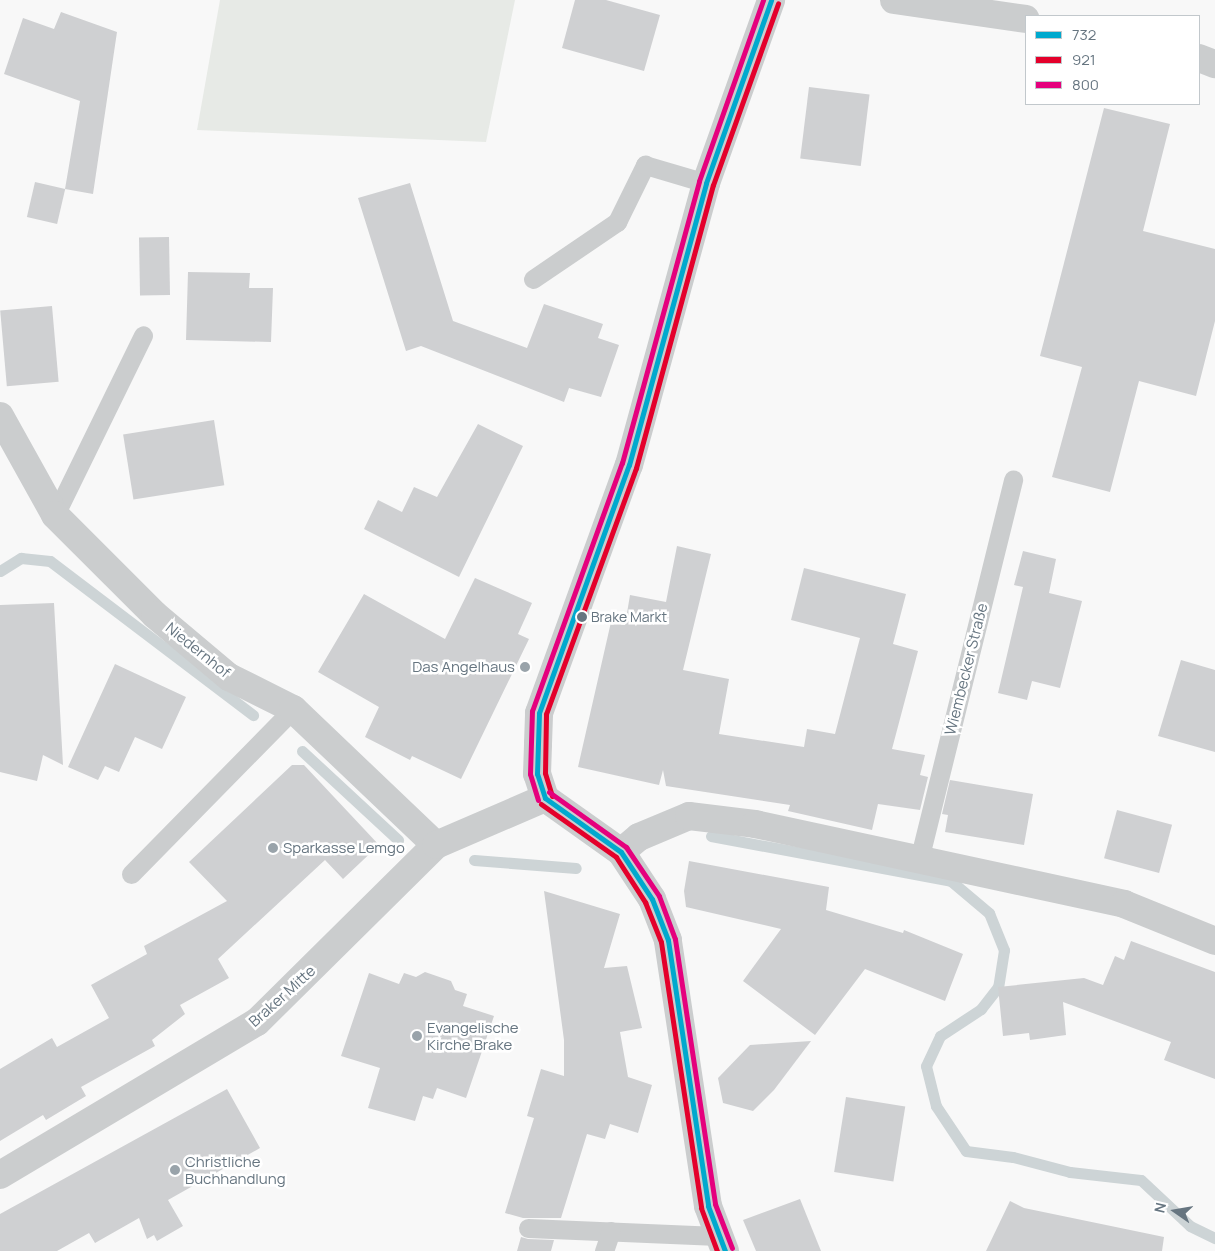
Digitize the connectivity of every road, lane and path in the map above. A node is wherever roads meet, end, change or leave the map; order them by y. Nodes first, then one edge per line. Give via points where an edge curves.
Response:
1 (772, 0) edge
2 (894, 0) edge
3 (1025, 20) edge
4 (1200, 58) edge
5 (1215, 64) edge
6 (706, 183) junction
7 (533, 280) dead end
8 (143, 335) dead end
9 (0, 416) edge
10 (1013, 478) dead end
11 (54, 515) junction
12 (293, 709) junction
13 (544, 798) junction
14 (436, 845) junction
15 (621, 852) junction
16 (919, 860) junction
17 (131, 874) dead end
18 (1215, 941) edge
19 (0, 1175) edge
20 (528, 1228) dead end
21 (611, 1231) junction
22 (722, 1244) edge
23 (604, 1251) edge

1 - 6 street
2 - 3 street
4 - 5 street
6 - 7 lane via 645,165 617,222
6 - 13 street via 629,465 539,713 537,774
8 - 11 lane
9 - 11 street, Niedernhof
10 - 16 lane, Wiembecker Straße
11 - 12 street, Niedernhof via 155,615 229,677
12 - 14 street, Niedernhof
12 - 17 lane
13 - 14 street, Braker Mitte
13 - 15 street
14 - 19 street, Braker Mitte via 257,1022
15 - 16 street via 640,837 689,816 755,824
15 - 22 street via 652,899 668,940 708,1206
16 - 18 street via 1124,904
20 - 21 lane
21 - 22 lane
21 - 23 lane

